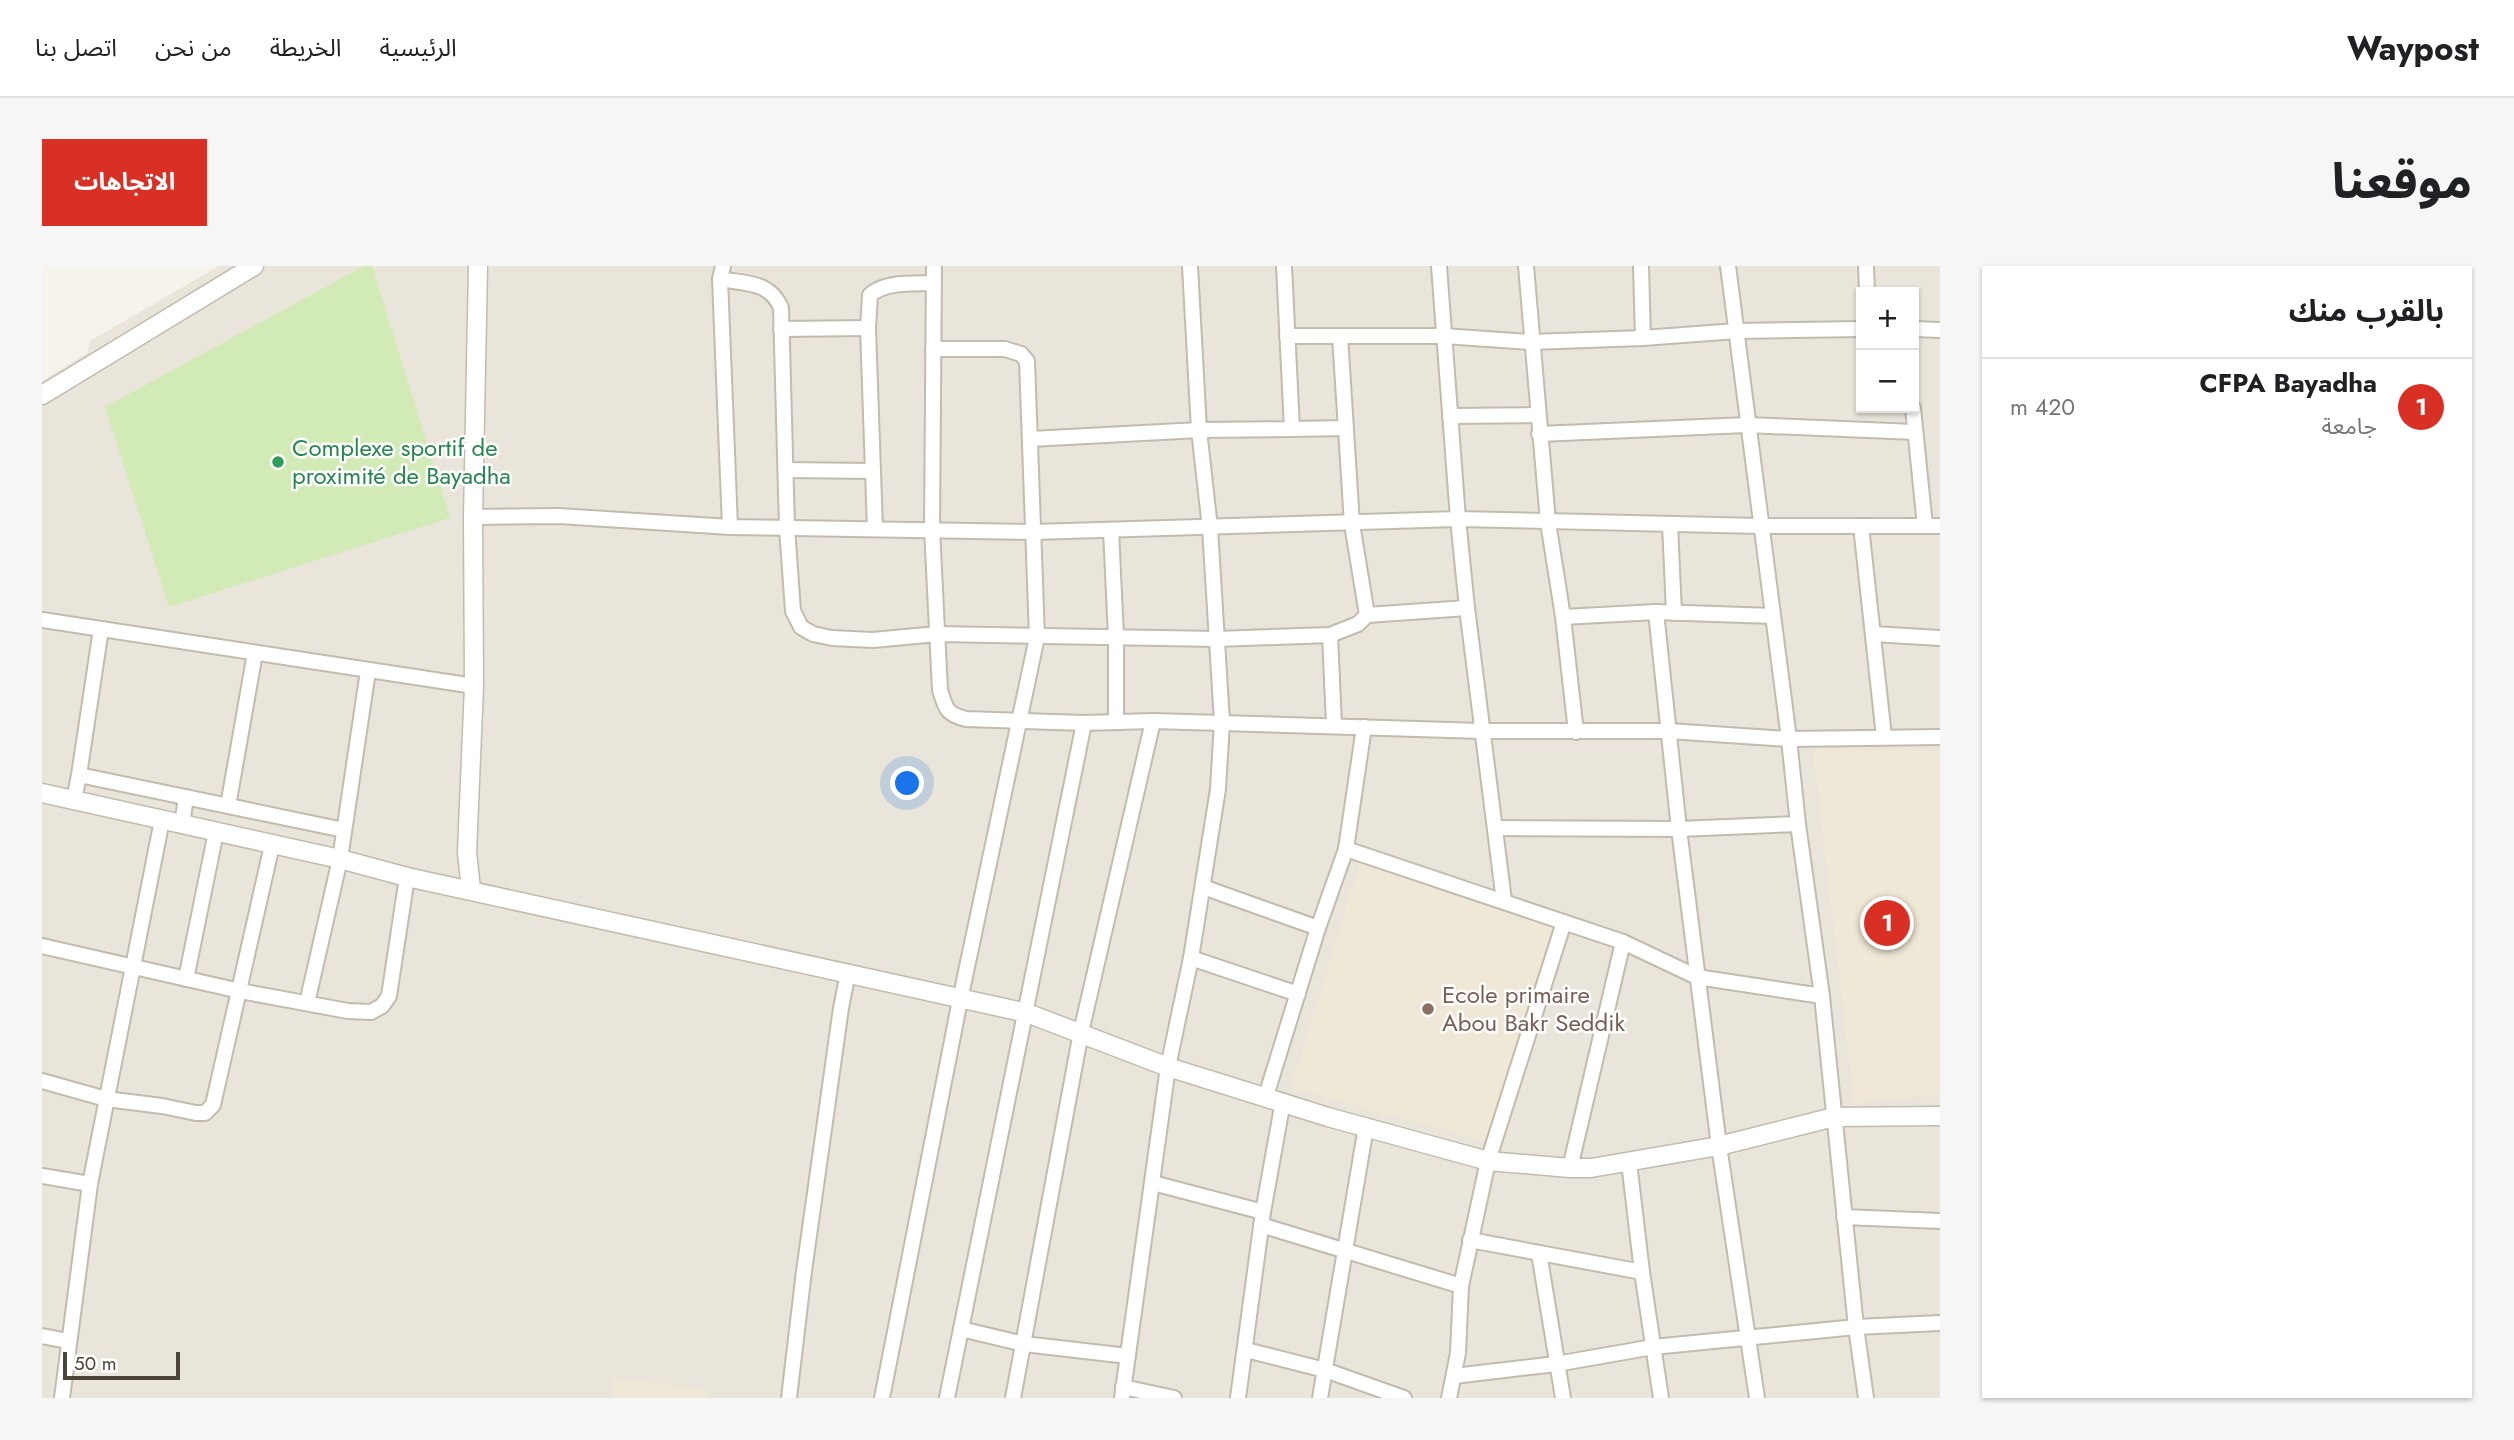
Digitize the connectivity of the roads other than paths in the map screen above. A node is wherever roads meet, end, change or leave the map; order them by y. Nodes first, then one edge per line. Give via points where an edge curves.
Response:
1 (254, 266) edge
2 (478, 266) edge
3 (934, 266) edge
4 (1190, 266) edge
5 (1284, 266) edge
6 (1439, 266) edge
7 (1526, 266) edge
8 (1641, 266) edge
9 (1728, 266) edge
10 (1866, 266) edge
11 (721, 273) edge
12 (934, 283) junction
13 (1867, 287) edge
14 (868, 328) junction
15 (782, 329) junction
16 (1856, 329) edge
17 (1919, 330) edge
18 (1940, 330) edge
19 (1737, 331) junction
20 (1444, 335) junction
21 (1287, 336) junction
22 (1340, 336) junction
23 (1643, 338) junction
24 (1531, 342) junction
25 (933, 349) junction
26 (42, 395) edge
27 (1913, 413) edge
28 (1538, 415) junction
29 (1450, 416) junction
30 (1747, 425) junction
31 (1346, 428) junction
32 (1292, 429) junction
33 (1199, 430) junction
34 (1915, 432) junction
35 (1539, 434) junction
36 (1031, 439) junction
37 (786, 470) junction
38 (873, 471) junction
39 (473, 517) junction
40 (1458, 519) junction
41 (1548, 522) junction
42 (1352, 524) junction
43 (1670, 524) junction
44 (1761, 526) junction
45 (1861, 526) junction
46 (1925, 526) junction
47 (1940, 526) edge
48 (730, 527) junction
49 (787, 528) junction
50 (1210, 528) junction
51 (876, 529) junction
52 (932, 529) junction
53 (1111, 530) junction
54 (1034, 532) junction
55 (1467, 608) junction
56 (1656, 612) junction
57 (1674, 613) junction
58 (1367, 615) junction
59 (1773, 616) junction
60 (1563, 617) junction
61 (42, 620) edge
62 (101, 629) junction
63 (937, 634) junction
64 (1873, 634) junction
65 (1330, 635) junction
66 (1037, 637) junction
67 (1116, 637) junction
68 (1940, 638) edge
69 (1217, 639) junction
70 (255, 653) junction
71 (368, 671) junction
72 (474, 686) junction
73 (1020, 721) junction
74 (1153, 721) junction
75 (1116, 722) junction
76 (1222, 722) junction
77 (1084, 723) junction
78 (1334, 725) junction
79 (1364, 726) junction
80 (1482, 730) junction
81 (1669, 731) junction
82 (1576, 732) junction
83 (1884, 737) junction
84 (1940, 737) edge
85 (1789, 739) junction
86 (79, 775) junction
87 (42, 793) edge
88 (186, 797) junction
89 (74, 800) junction
90 (228, 806) junction
91 (162, 820) junction
92 (1798, 824) junction
93 (182, 825) junction
94 (1495, 828) junction
95 (1679, 829) junction
96 (344, 830) junction
97 (216, 832) junction
98 (272, 845) junction
99 (1346, 849) junction
100 (340, 859) junction
101 (407, 877) junction
102 (1203, 887) junction
103 (471, 890) junction
104 (1504, 901) junction
105 (1564, 922) junction
106 (1318, 928) junction
107 (1623, 942) junction
108 (42, 946) edge
109 (1191, 958) junction
110 (133, 967) junction
111 (848, 973) junction
112 (1697, 977) junction
113 (186, 979) junction
114 (240, 991) junction
115 (1298, 993) junction
116 (1822, 996) junction
117 (961, 999) junction
118 (307, 1003) junction
119 (1027, 1013) junction
120 (1081, 1032) junction
121 (1168, 1067) junction
122 (42, 1081) edge
123 (106, 1099) junction
124 (1274, 1099) junction
125 (1940, 1116) edge
126 (1834, 1117) junction
127 (1366, 1127) junction
128 (1719, 1146) junction
129 (1488, 1161) junction
130 (1629, 1162) junction
131 (1570, 1168) junction
132 (42, 1176) edge
133 (1153, 1183) junction
134 (90, 1184) junction
135 (1844, 1217) junction
136 (1262, 1219) junction
137 (1940, 1221) edge
138 (1470, 1240) junction
139 (1346, 1249) junction
140 (1539, 1253) junction
141 (1642, 1272) junction
142 (1461, 1286) junction
143 (1940, 1323) edge
144 (1856, 1327) junction
145 (961, 1329) junction
146 (42, 1336) edge
147 (1748, 1337) junction
148 (68, 1341) junction
149 (1024, 1344) junction
150 (1653, 1347) junction
151 (1246, 1350) junction
152 (1128, 1356) junction
153 (1556, 1364) junction
154 (1325, 1370) junction
155 (1454, 1376) junction
156 (1123, 1393) edge
157 (62, 1398) edge
158 (789, 1398) edge
159 (882, 1398) edge
160 (947, 1398) edge
161 (1013, 1398) edge
162 (1174, 1398) edge
163 (1238, 1398) edge
164 (1320, 1398) edge
165 (1404, 1398) edge
166 (1449, 1398) edge
167 (1563, 1398) edge
168 (1661, 1398) edge
169 (1757, 1398) edge
170 (1866, 1398) edge

1 - 26 street
2 - 39 street
3 - 12 street
4 - 33 street
5 - 21 street
6 - 20 street
7 - 24 street
8 - 23 street
9 - 19 street
10 - 13 street
11 - 15 street via 775,295
11 - 48 street
12 - 14 street via 878,289 870,295
12 - 25 street
14 - 15 street
14 - 38 street
15 - 37 street
16 - 19 street
17 - 18 street
19 - 23 street
19 - 30 street
20 - 22 street
20 - 24 street
20 - 29 street
21 - 22 street
21 - 32 street
22 - 31 street
23 - 24 street
24 - 28 street
25 - 36 street via 1005,349 1021,354 1027,361
25 - 52 street
27 - 34 street
28 - 29 street
28 - 35 street
29 - 40 street
30 - 34 street
30 - 35 street
30 - 44 street
31 - 32 street
31 - 42 street
32 - 33 street
33 - 36 street
33 - 50 street
34 - 46 street
35 - 41 street
36 - 54 street
37 - 38 street
37 - 49 street
38 - 51 street
39 - 48 street via 559,516
39 - 72 street
40 - 41 street
40 - 42 street
40 - 55 street
41 - 43 street
41 - 60 street
42 - 50 street
42 - 58 street
43 - 44 street
43 - 57 street
44 - 45 street
44 - 59 street
45 - 46 street
45 - 64 street
46 - 47 street
48 - 49 street
49 - 51 street
49 - 63 street via 793,611 801,626 832,638 873,640
50 - 53 street
50 - 69 street
51 - 52 street
52 - 54 street
52 - 63 street
53 - 54 street
53 - 67 street
54 - 66 street
55 - 58 street
55 - 80 street
56 - 57 street
56 - 60 street
56 - 81 street
57 - 59 street
58 - 65 street via 1358,624
59 - 85 street
60 - 82 street
61 - 62 street
62 - 70 street
62 - 86 street
63 - 66 street
63 - 73 street via 940,690 946,709 966,719
64 - 68 street
64 - 83 street
65 - 69 street
65 - 78 street
66 - 67 street
66 - 73 street
67 - 69 street
67 - 75 street
69 - 76 street
70 - 71 street
70 - 90 street
71 - 72 street
71 - 96 street
72 - 103 street via 467,852
73 - 77 street
73 - 117 street
74 - 75 street
74 - 76 street
74 - 120 street
75 - 77 street
76 - 78 street
76 - 102 street via 1218,789
77 - 119 street
78 - 79 street
79 - 80 street
79 - 99 street
80 - 82 street
80 - 94 street
81 - 82 street
81 - 85 street
81 - 95 street
83 - 84 street
83 - 85 street
85 - 92 street
86 - 88 street
86 - 89 street
87 - 89 street
88 - 90 street
88 - 93 street
89 - 91 street
90 - 96 street
91 - 93 street
91 - 110 street
92 - 95 street
92 - 116 street
93 - 97 street
94 - 95 street
94 - 104 street
95 - 112 street
96 - 100 street
97 - 98 street
97 - 113 street
98 - 100 street
98 - 114 street
99 - 104 street
99 - 106 street
100 - 101 street
100 - 118 street
101 - 103 street
101 - 118 street via 391,988 382,1006 370,1012
102 - 106 street
102 - 109 street
103 - 111 street
104 - 105 street
105 - 107 street
105 - 129 street
106 - 115 street
107 - 112 street
107 - 131 street
108 - 110 street
109 - 115 street
109 - 121 street
110 - 113 street
110 - 123 street
111 - 117 street
111 - 158 street
112 - 116 street
112 - 128 street
113 - 114 street
114 - 118 street
114 - 123 street via 213,1105 205,1113
115 - 124 street
116 - 126 street
117 - 119 street
117 - 159 street
119 - 120 street
119 - 145 street
120 - 121 street
120 - 149 street
121 - 124 street
121 - 133 street
122 - 123 street
123 - 134 street
124 - 127 street
124 - 136 street
125 - 126 street
126 - 128 street
126 - 135 street
127 - 129 street
127 - 139 street
128 - 130 street
128 - 147 street
129 - 131 street
129 - 138 street
130 - 131 street
130 - 141 street
132 - 134 street
133 - 136 street
133 - 152 street
134 - 148 street
135 - 137 street
135 - 144 street
136 - 139 street
136 - 151 street
138 - 140 street
138 - 142 street
139 - 142 street
139 - 154 street
140 - 141 street
140 - 153 street
141 - 150 street
142 - 155 street
143 - 144 street
144 - 147 street
144 - 170 street
145 - 149 street
145 - 160 street
146 - 148 street
147 - 150 street
147 - 169 street
148 - 157 street
149 - 152 street
149 - 161 street
150 - 153 street
150 - 168 street
151 - 154 street
151 - 163 street
152 - 156 street
153 - 155 street
153 - 167 street
154 - 164 street
154 - 165 street
155 - 166 street
156 - 162 street

